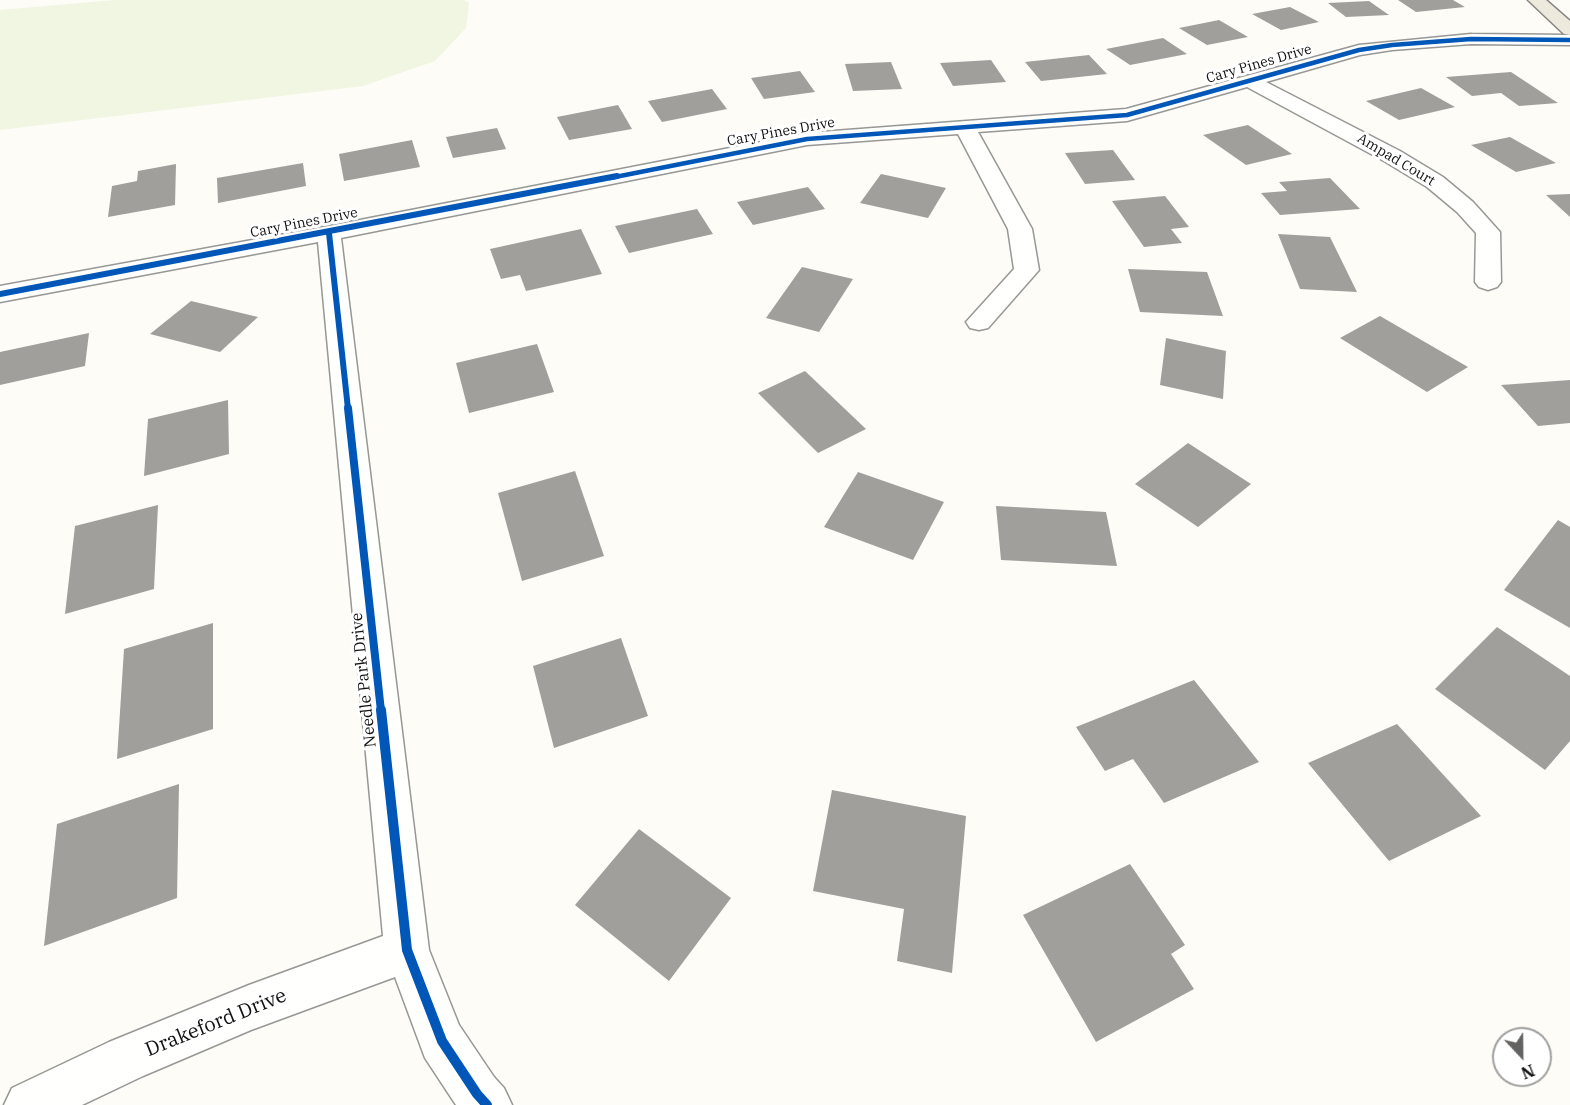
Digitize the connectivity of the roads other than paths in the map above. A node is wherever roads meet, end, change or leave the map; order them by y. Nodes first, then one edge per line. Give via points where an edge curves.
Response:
1 (1536, 0) edge
2 (1570, 30) edge
3 (1570, 40) edge
4 (1250, 81) junction
5 (965, 128) junction
6 (329, 232) junction
7 (1488, 282) dead end
8 (0, 294) edge
9 (979, 322) dead end
10 (406, 950) junction
11 (29, 1105) edge
12 (487, 1105) edge

1 - 2 main road
3 - 4 street, Cary Pines Drive via 1471,39 1392,45
4 - 5 street, Cary Pines Drive via 1127,115
4 - 7 street, Ampad Court via 1392,156 1435,182 1465,207 1488,232
5 - 6 street, Cary Pines Drive via 807,139
5 - 9 street via 1020,229 1027,270
6 - 8 street, Cary Pines Drive
6 - 10 street, Needle Park Drive
10 - 11 street, Drakeford Drive via 249,1008
10 - 12 street, Needle Park Drive via 442,1041

